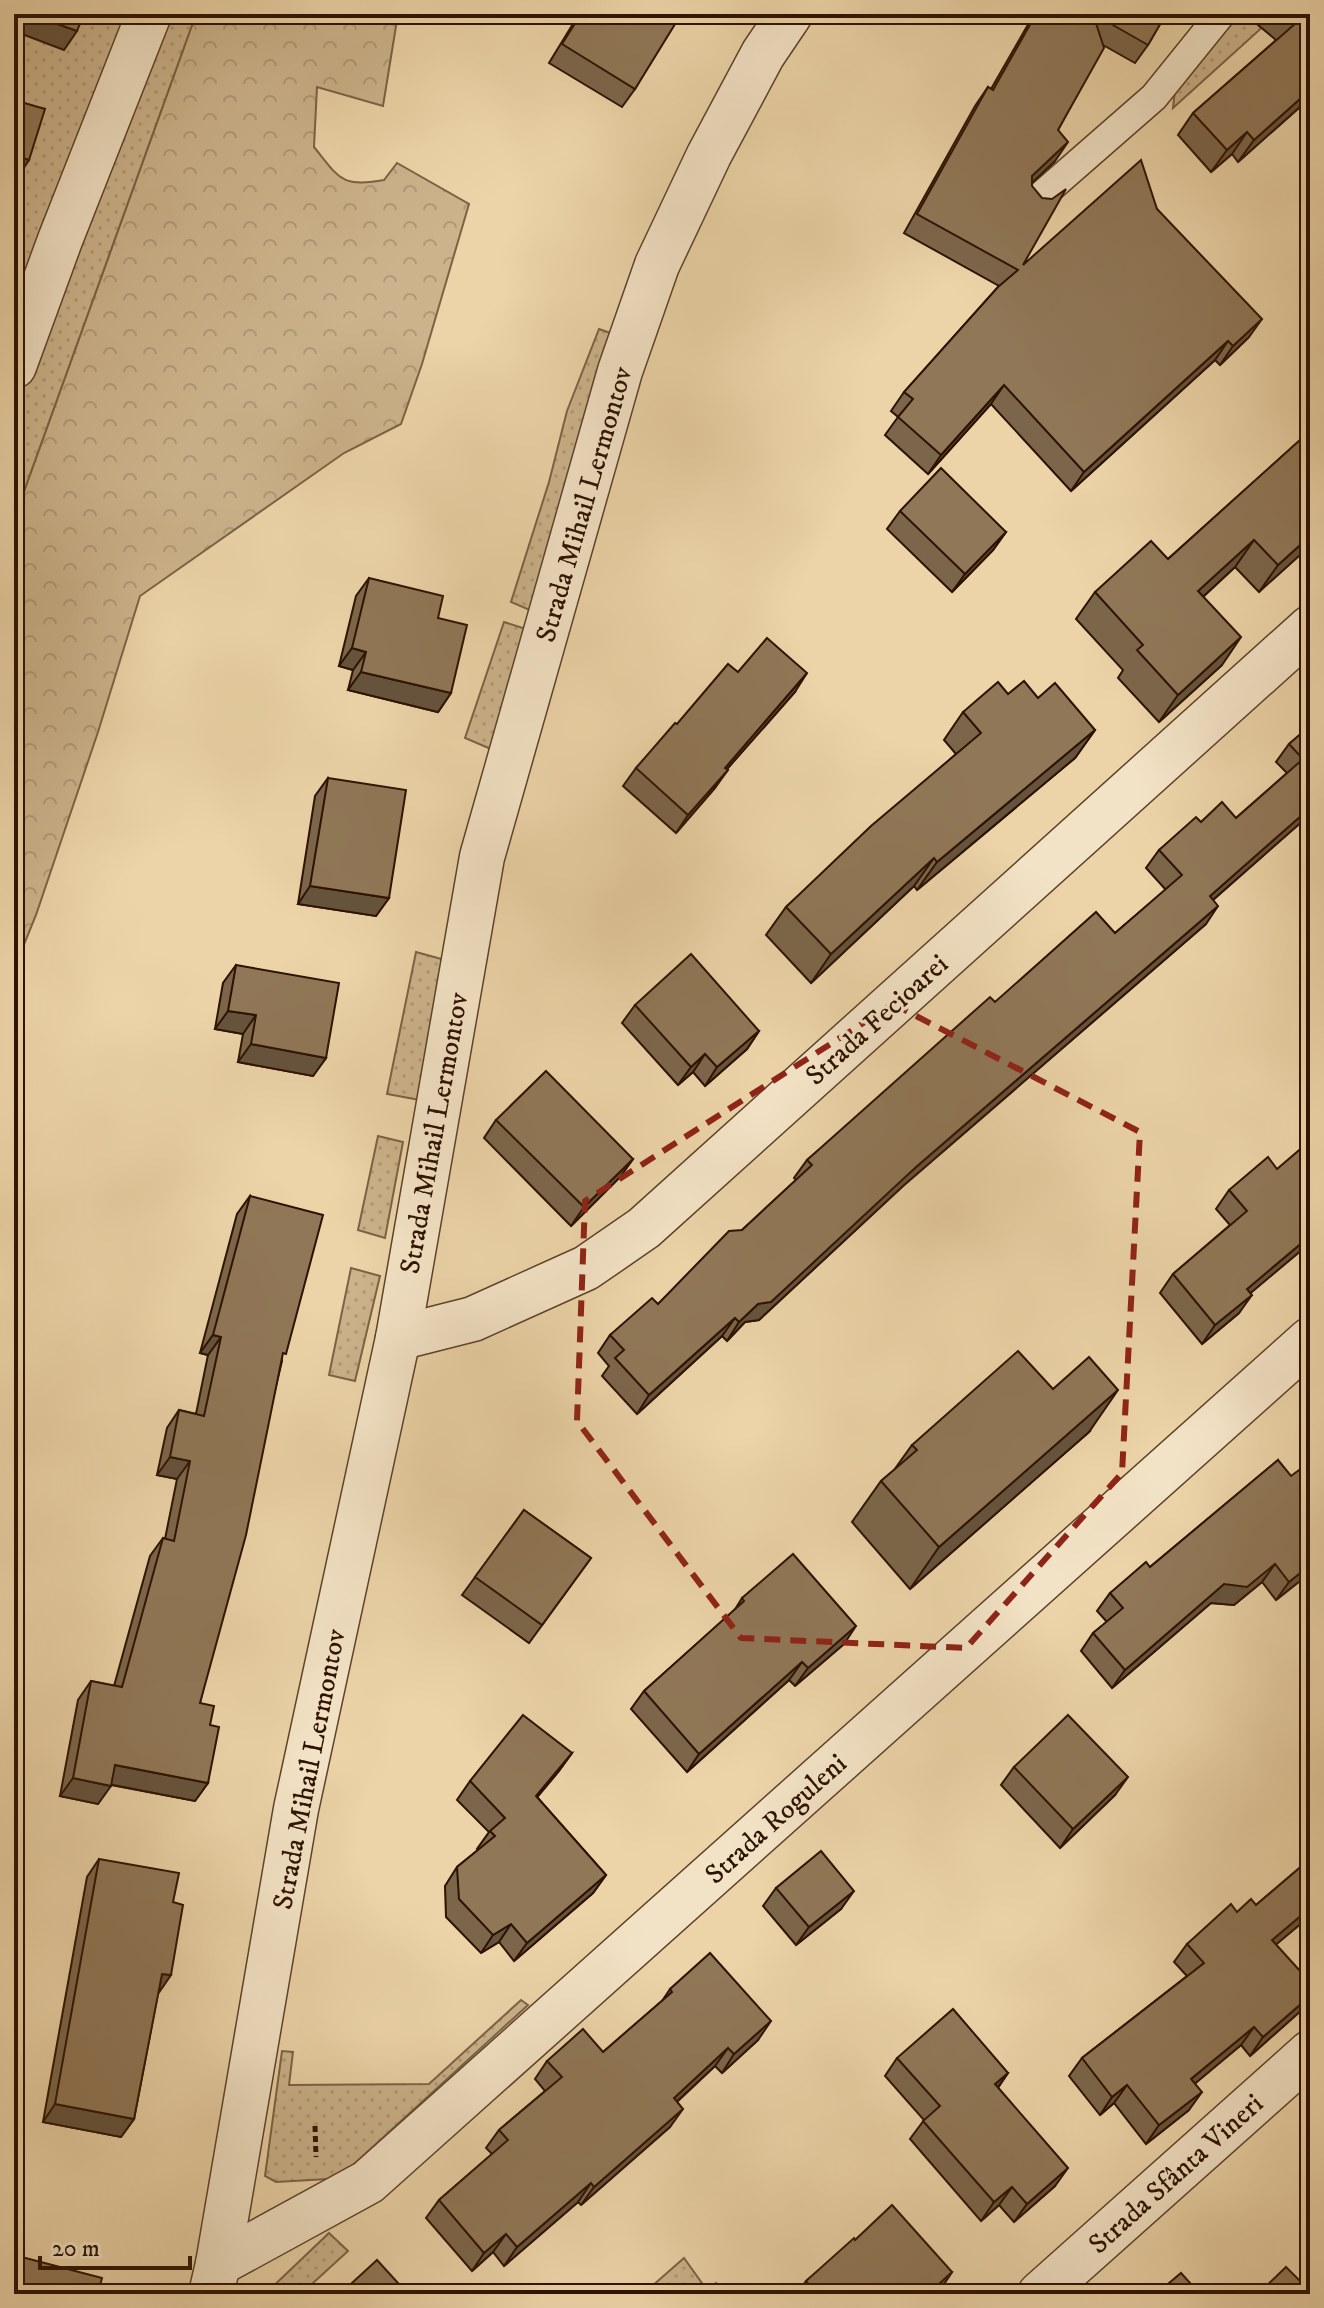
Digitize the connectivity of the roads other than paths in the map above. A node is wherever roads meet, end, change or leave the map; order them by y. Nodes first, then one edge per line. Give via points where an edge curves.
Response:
1 (149, 14) edge
2 (790, 14) edge
3 (1221, 14) edge
4 (1035, 201) edge
5 (14, 366) edge
6 (1310, 628) edge
7 (398, 1338) junction
8 (1310, 1340) edge
9 (1310, 2053) edge
10 (214, 2279) edge
11 (1040, 2294) edge

1 - 5 street
2 - 7 street, Strada Mihail Lermontov via 709,155 657,265 620,371 482,857
3 - 4 lane via 1154,97
6 - 7 street, Strada Fecioarei via 644,1228 586,1268 473,1319
7 - 10 street, Strada Mihail Lermontov via 296,1809
8 - 10 street, Strada Roguleni via 368,2182
9 - 11 street, Strada Sfânta Vineri

